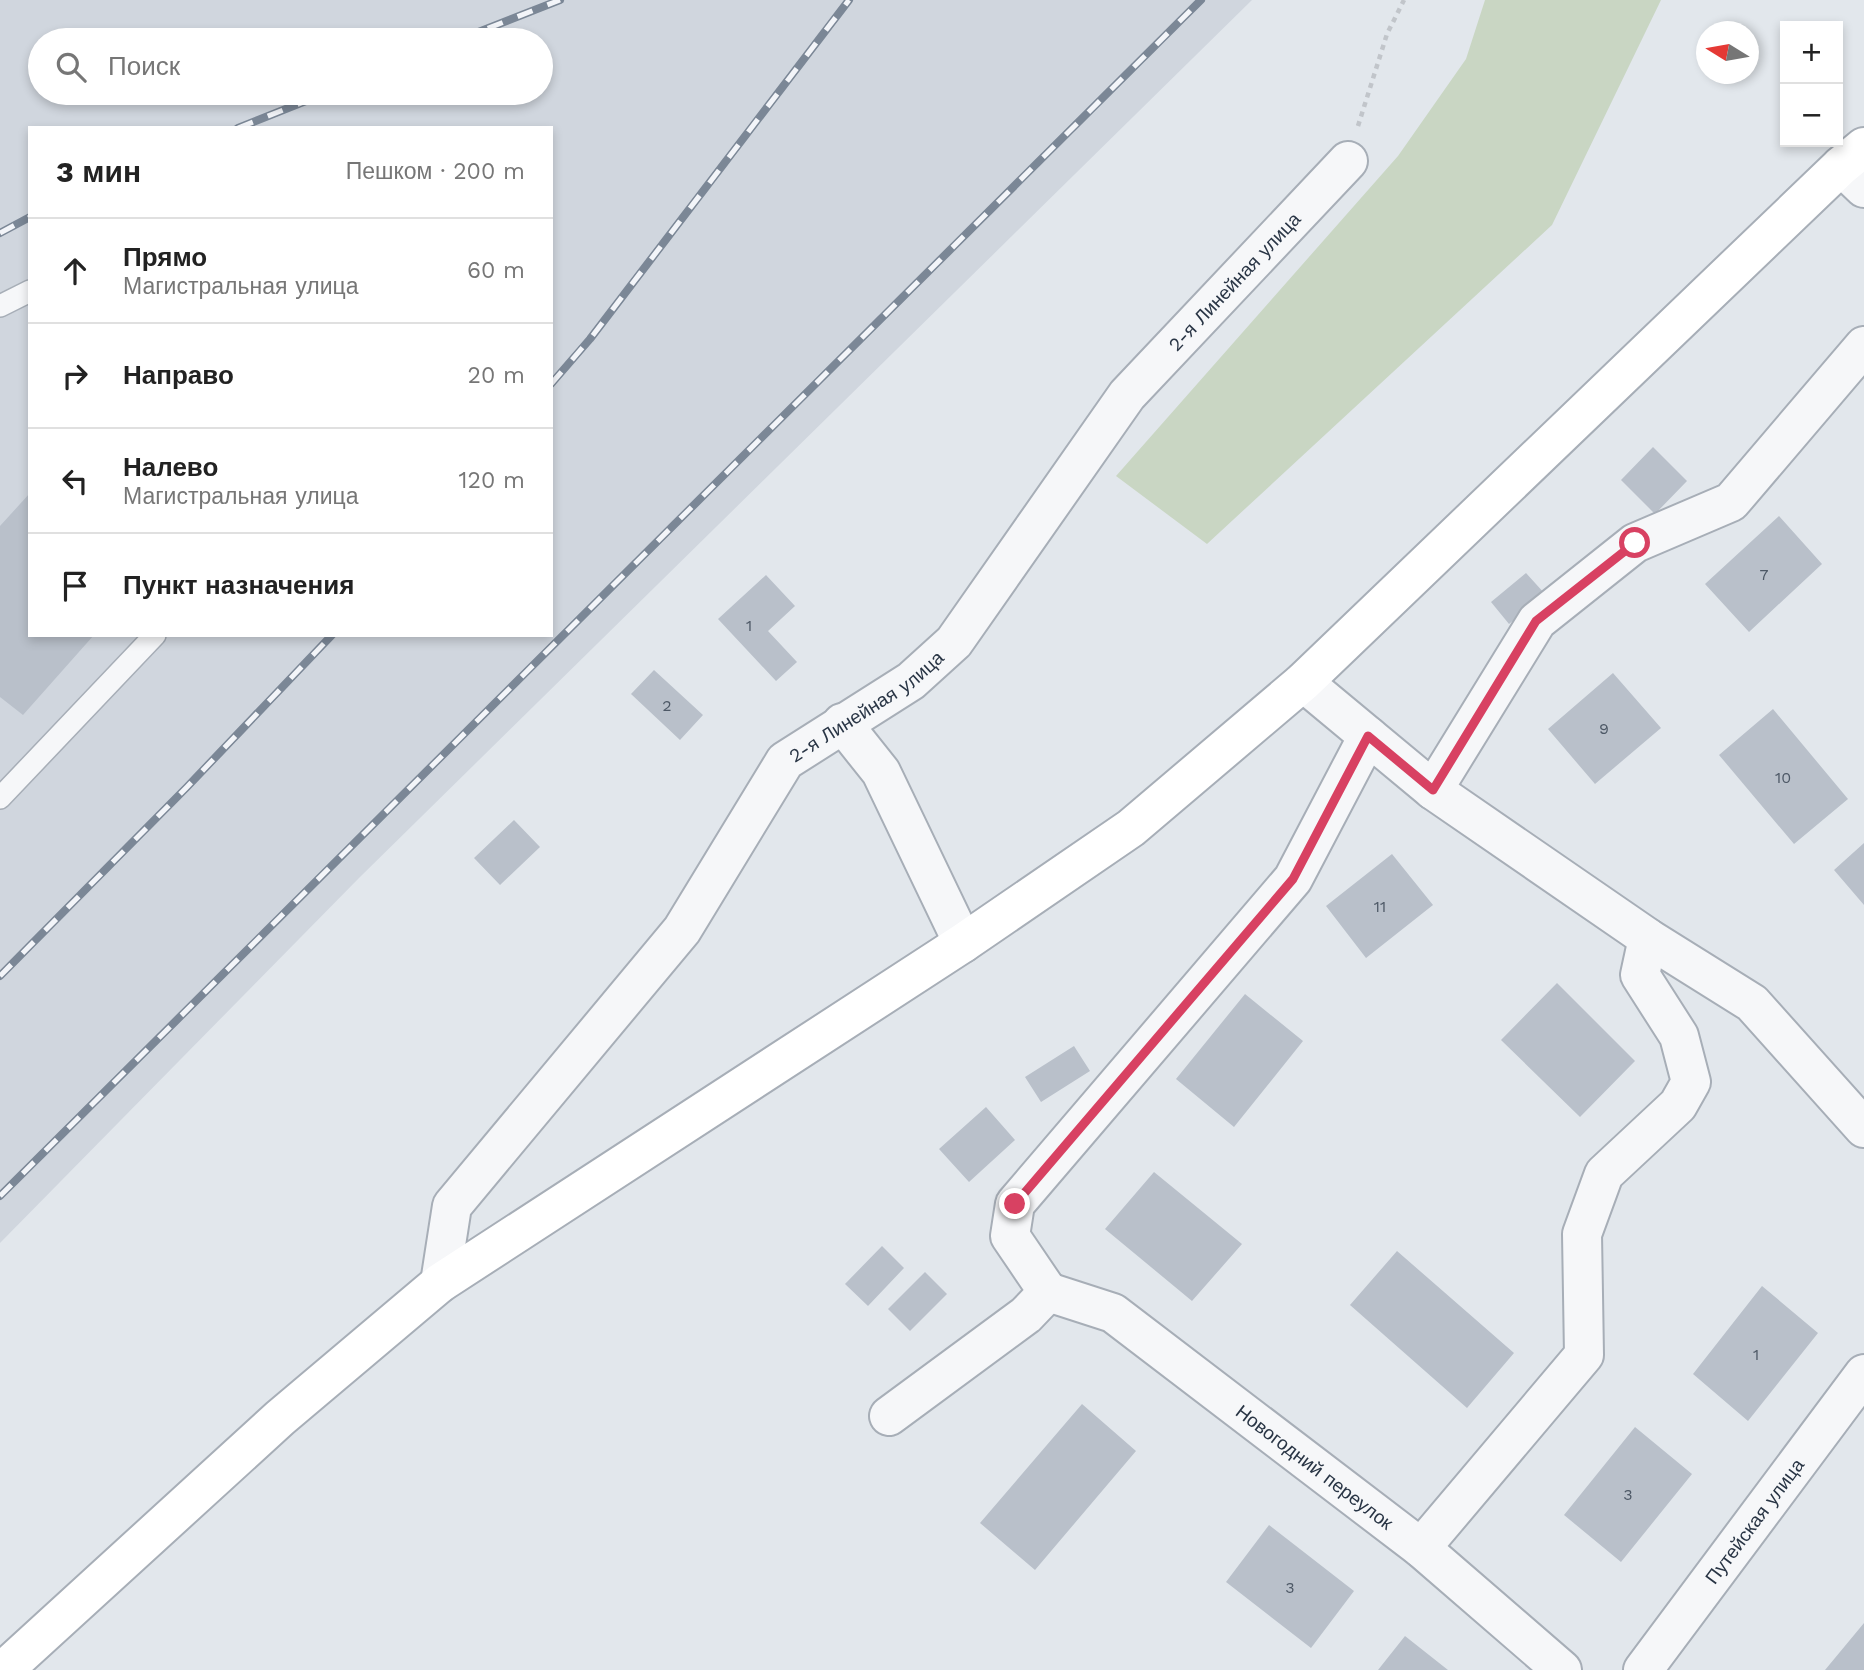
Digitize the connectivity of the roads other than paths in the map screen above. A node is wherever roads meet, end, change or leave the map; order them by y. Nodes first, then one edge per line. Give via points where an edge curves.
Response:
1 (1348, 161) road end
2 (1856, 167) edge
3 (28, 292) edge
4 (0, 306) edge
5 (1864, 346) edge
6 (153, 637) edge
7 (1303, 682) junction
8 (842, 723) junction
9 (1368, 736) junction
10 (1433, 790) junction
11 (0, 798) edge
12 (1648, 938) junction
13 (963, 943) junction
14 (1864, 1128) edge
15 (440, 1283) junction
16 (1048, 1292) junction
17 (1864, 1374) edge
18 (889, 1416) dead end
19 (1421, 1548) junction
20 (4, 1670) edge
21 (1562, 1670) edge
22 (1643, 1670) edge

1 - 8 street, 2-я Линейная улица via 1128,395 954,642 911,681
2 - 7 street
3 - 4 lane
5 - 10 street via 1731,502 1635,543 1536,621
6 - 11 lane
7 - 9 street
7 - 13 street via 1131,828
8 - 13 street via 881,772
8 - 15 street, 2-я Линейная улица via 785,761 682,930 452,1206
9 - 10 street
9 - 16 street via 1293,879 1015,1204 1010,1236
10 - 12 street
12 - 14 street via 1752,1003
12 - 19 street via 1640,975 1679,1036 1691,1082 1678,1105 1604,1174 1583,1234 1584,1355
13 - 15 street
15 - 20 street via 280,1418
16 - 18 street via 1026,1315
16 - 19 street, Новогодний переулок via 1113,1313
17 - 22 street, Путейская улица
19 - 21 street, Новогодний переулок

